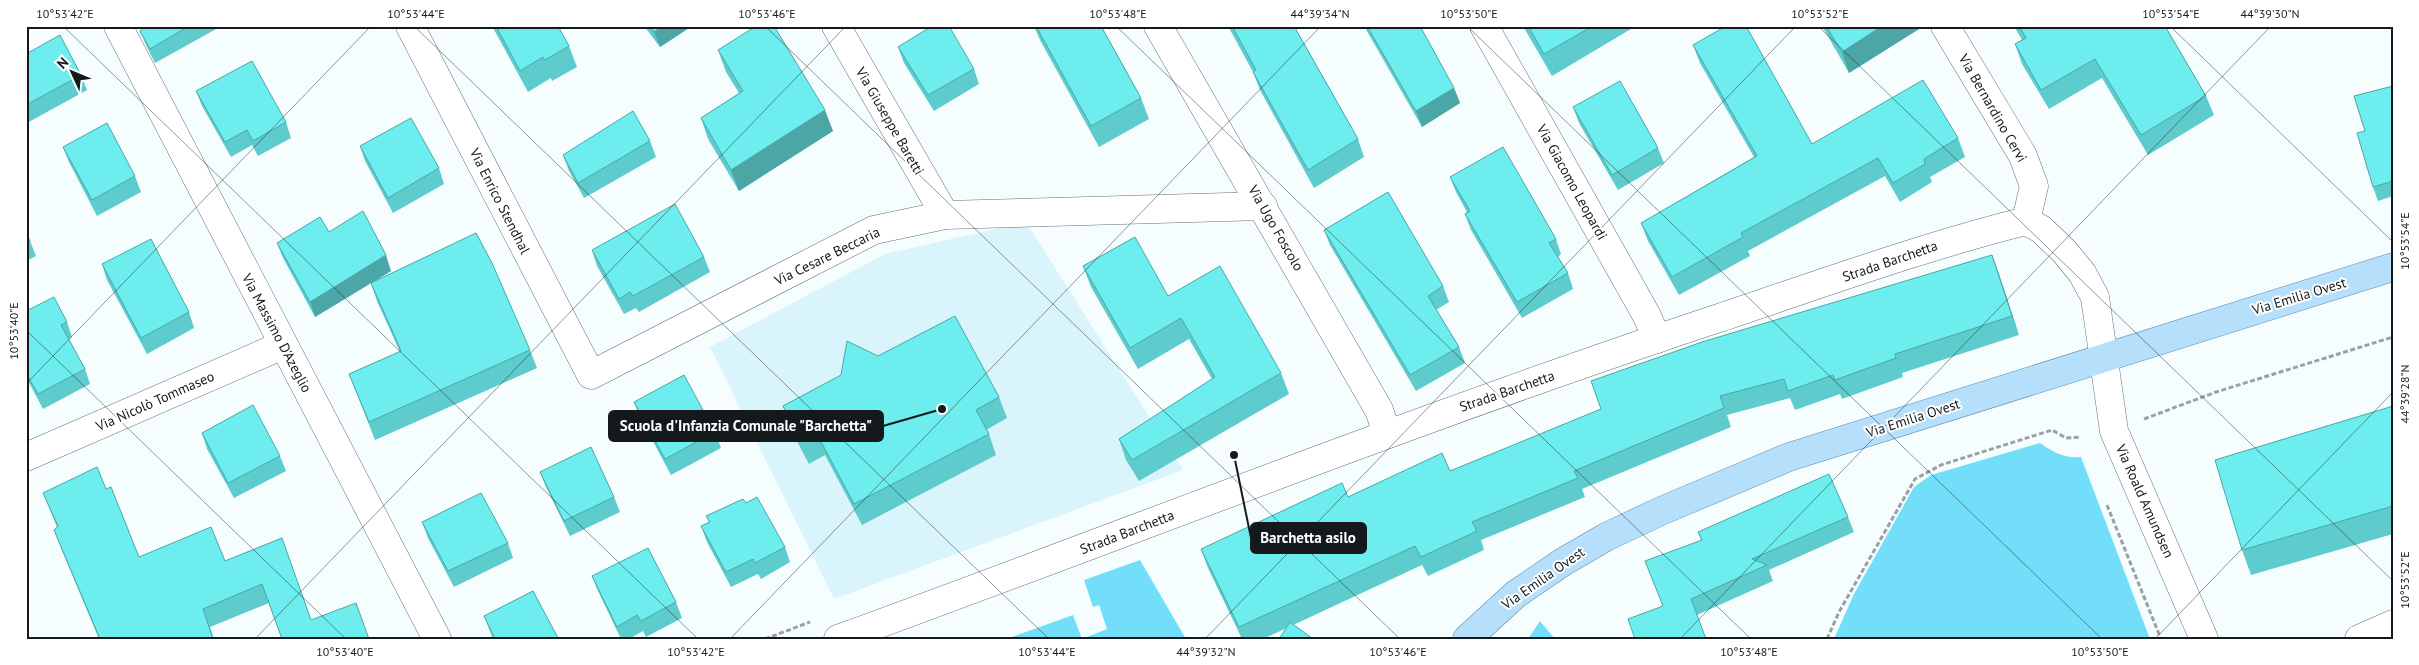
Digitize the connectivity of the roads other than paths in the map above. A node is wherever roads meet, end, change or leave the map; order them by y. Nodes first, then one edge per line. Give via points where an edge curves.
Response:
1 (118, 26) edge
2 (410, 26) edge
3 (836, 26) edge
4 (1158, 26) edge
5 (1484, 26) edge
6 (1945, 26) edge
7 (1263, 206) junction
8 (945, 215) junction
9 (2026, 221) junction
10 (2393, 267) edge
11 (1657, 339) junction
12 (283, 345) junction
13 (2104, 358) junction
14 (591, 375) joint
15 (1387, 433) junction
16 (29, 451) edge
17 (2393, 624) edge
18 (437, 639) edge
19 (838, 639) edge
20 (1467, 639) edge
21 (2204, 639) edge
22 (2359, 639) edge

1 - 12 street, Via Massimo D'Azeglio
2 - 14 street, Via Enrico Stendhal
3 - 8 street, Via Giuseppe Baretti
4 - 7 street, Via Ugo Foscolo
5 - 11 street, Via Giacomo Leopardi
6 - 9 street, Via Bernardino Cervi via 2023,156 2034,186
7 - 8 street, Via Cesare Beccaria
7 - 15 street, Via Ugo Foscolo via 1379,410
8 - 14 street, Via Cesare Beccaria via 874,230
9 - 11 street, Strada Barchetta via 1914,252
9 - 13 street via 2054,240 2082,273 2095,297
10 - 13 main road, Via Emilia Ovest
11 - 15 street, Strada Barchetta
12 - 16 street, Via Nicolò Tommaseo
12 - 18 street, Via Massimo D'Azeglio
13 - 20 main road, Via Emilia Ovest via 1788,457 1661,511 1563,562 1516,594
13 - 21 street, Via Roald Amundsen via 2114,431
15 - 19 street, Strada Barchetta via 1077,552
17 - 22 street

